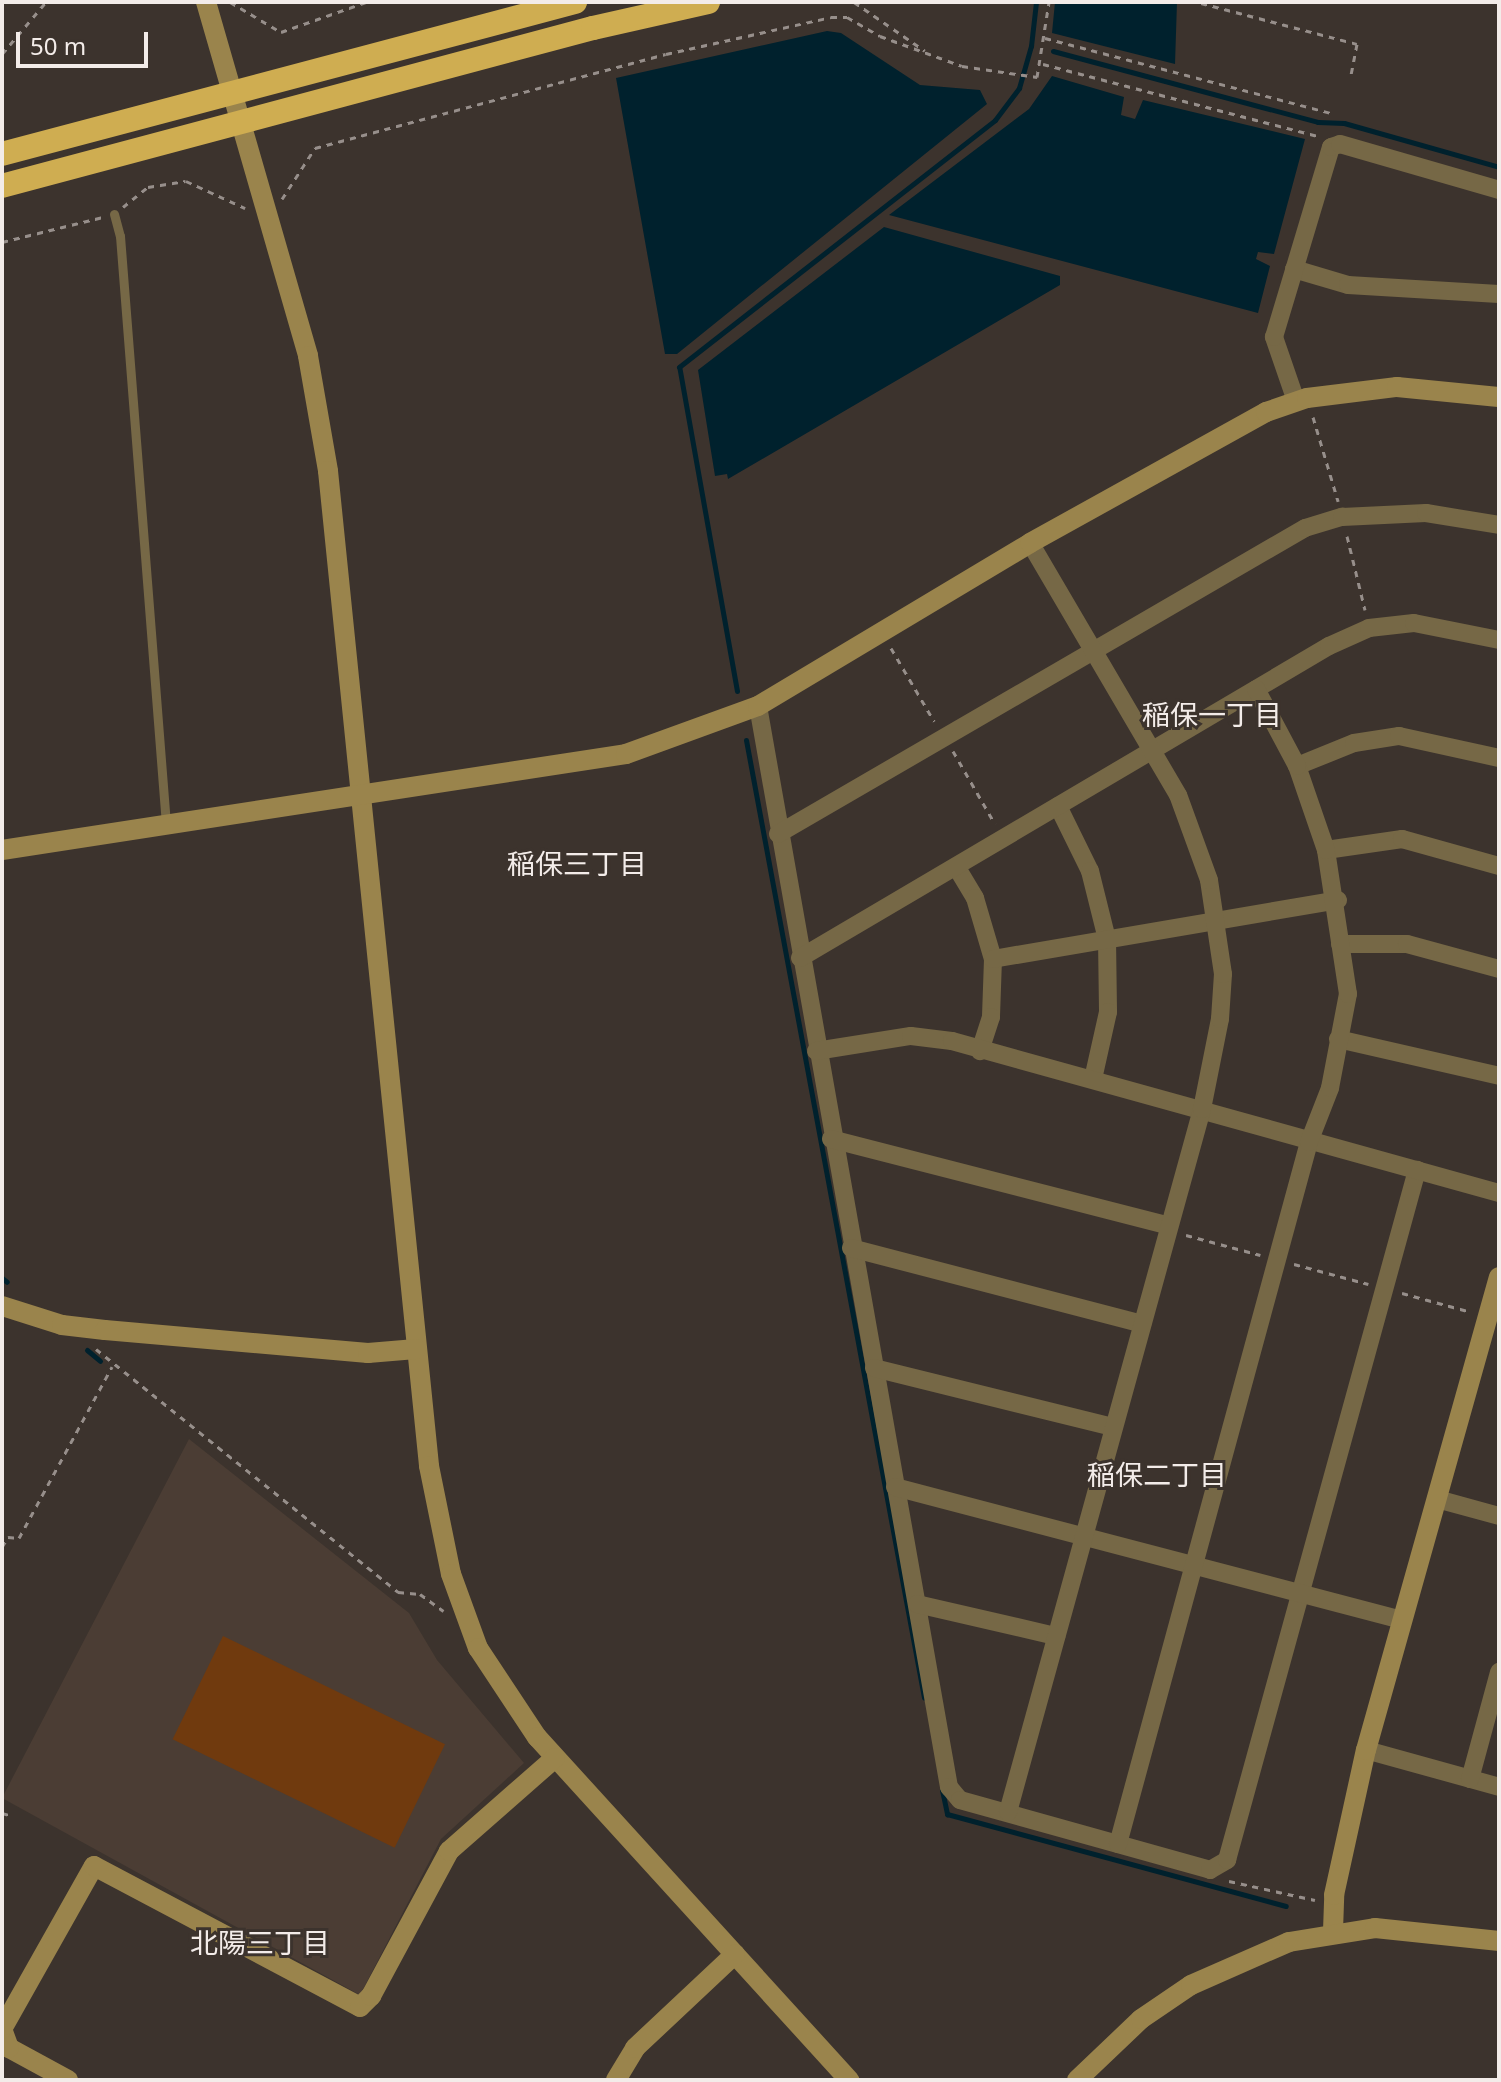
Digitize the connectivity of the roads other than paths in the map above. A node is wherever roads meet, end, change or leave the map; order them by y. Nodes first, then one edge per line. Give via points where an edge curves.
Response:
1 (206, 2) edge
2 (575, 2) edge
3 (708, 2) edge
4 (231, 93) junction
5 (240, 121) junction
6 (2, 154) edge
7 (2, 186) edge
8 (1499, 190) edge
9 (114, 214) road end
10 (1294, 269) junction
11 (1499, 294) edge
12 (1499, 397) edge
13 (1296, 401) junction
14 (1499, 525) edge
15 (1030, 543) junction
16 (1499, 640) edge
17 (1092, 653) junction
18 (1256, 689) junction
19 (758, 706) junction
20 (1150, 751) junction
21 (1499, 758) edge
22 (1297, 766) junction
23 (360, 796) junction
24 (1058, 806) junction
25 (166, 824) junction
26 (778, 834) junction
27 (2, 850) edge
28 (1326, 850) junction
29 (1499, 866) edge
30 (957, 868) junction
31 (1338, 900) junction
32 (1219, 922) junction
33 (1107, 939) junction
34 (1340, 944) junction
35 (800, 958) junction
36 (993, 959) junction
37 (1499, 969) edge
38 (1338, 1039) junction
39 (816, 1051) junction
40 (980, 1051) junction
41 (1499, 1076) edge
42 (1093, 1079) junction
43 (1202, 1109) junction
44 (831, 1139) junction
45 (1309, 1142) junction
46 (1417, 1170) junction
47 (1499, 1193) edge
48 (1169, 1226) junction
49 (851, 1248) junction
50 (1499, 1277) edge
51 (2, 1306) edge
52 (1142, 1324) junction
53 (416, 1349) junction
54 (874, 1368) junction
55 (1113, 1427) junction
56 (895, 1487) junction
57 (1437, 1499) junction
58 (1499, 1516) edge
59 (1084, 1533) junction
60 (1195, 1563) junction
61 (1299, 1591) junction
62 (917, 1604) junction
63 (1402, 1620) junction
64 (1056, 1636) junction
65 (1499, 1672) edge
66 (1366, 1750) junction
67 (555, 1758) junction
68 (1470, 1779) junction
69 (1499, 1787) edge
70 (1008, 1812) junction
71 (1118, 1844) junction
72 (1333, 1931) junction
73 (1499, 1941) edge
74 (735, 1954) junction
75 (68, 2080) edge
76 (616, 2080) edge
77 (849, 2080) edge
78 (1077, 2080) edge

1 - 4 street
2 - 4 highway
3 - 5 highway
4 - 5 street
4 - 6 highway
5 - 7 highway
5 - 23 street via 308,356 328,471
8 - 10 street via 1340,144 1331,147
9 - 25 lane via 120,236
10 - 11 street via 1348,285
10 - 13 street via 1274,337
12 - 13 street via 1397,387
13 - 15 street via 1234,426
14 - 17 street via 1426,513 1342,517 1305,528
15 - 17 street
15 - 19 street
16 - 18 street via 1414,623 1369,628
17 - 20 street
17 - 26 street
18 - 20 street
18 - 22 street
19 - 23 street via 626,754
19 - 26 street
20 - 24 street
20 - 32 street via 1178,795
21 - 22 street via 1399,736 1354,743
22 - 28 street
23 - 25 street
23 - 53 street
24 - 30 street
24 - 33 street via 1090,871
25 - 27 street
26 - 35 street
28 - 29 street via 1402,839
28 - 31 street
30 - 35 street
30 - 36 street via 975,898
31 - 32 street
31 - 34 street
32 - 33 street
32 - 43 street via 1220,1019
33 - 36 street
33 - 42 street via 1108,1012
34 - 37 street via 1407,944
34 - 38 street via 1348,994
35 - 39 street
36 - 40 street via 991,1017
38 - 41 street
38 - 45 street via 1330,1088
39 - 40 street via 911,1036
39 - 44 street
40 - 42 street
42 - 43 street
43 - 45 street
43 - 48 street
44 - 48 street
44 - 49 street
45 - 46 street
45 - 60 street
46 - 47 street
46 - 61 street
48 - 52 street
49 - 52 street
49 - 54 street
50 - 57 street
51 - 53 street via 86,1327 368,1353
52 - 55 street
53 - 67 street via 436,1513 463,1609 493,1675
54 - 55 street
54 - 56 street
55 - 59 street
56 - 59 street
56 - 62 street
57 - 58 street
57 - 63 street
59 - 60 street
59 - 64 street
60 - 61 street
60 - 71 street
61 - 63 street
61 - 71 street via 1227,1860 1219,1869
62 - 64 street
62 - 70 street via 949,1787 960,1800
63 - 66 street
64 - 70 street
65 - 68 street
66 - 68 street
66 - 72 street via 1334,1895
67 - 74 street
67 - 75 street via 449,1851 371,1996 360,2007 94,1866 2,2029 9,2048
68 - 69 street
70 - 71 street
72 - 73 street via 1443,1931
72 - 78 street via 1231,1964 1191,1985 1141,2019
74 - 76 street via 635,2048
74 - 77 street

